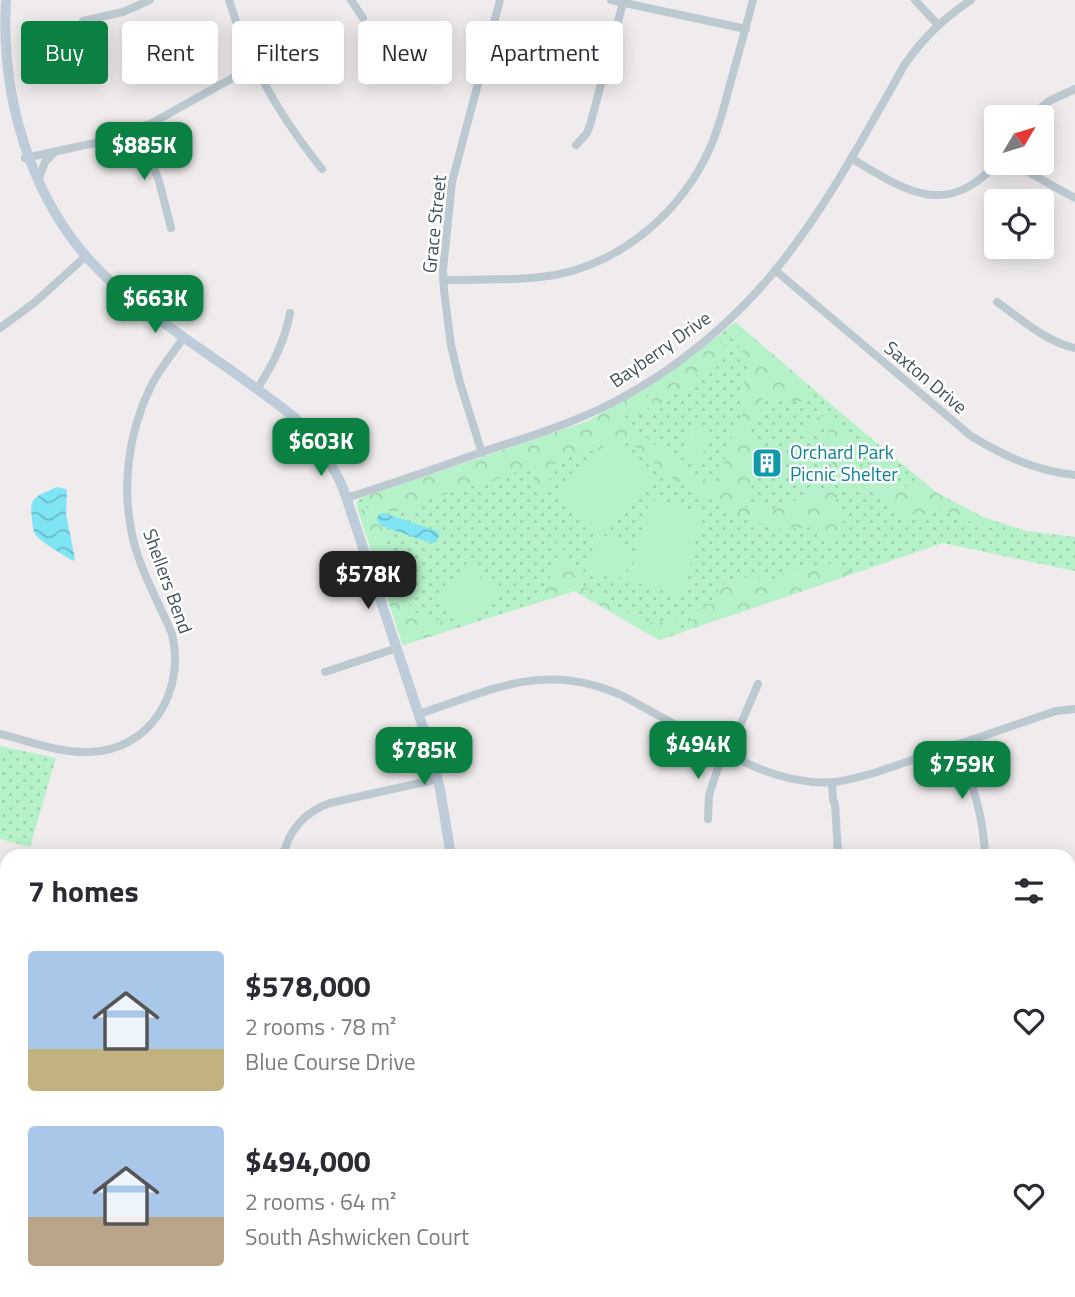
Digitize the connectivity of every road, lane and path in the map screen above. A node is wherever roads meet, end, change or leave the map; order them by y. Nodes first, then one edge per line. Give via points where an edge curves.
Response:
1 (6, 0) edge
2 (150, 0) edge
3 (229, 0) edge
4 (351, 0) edge
5 (500, 0) edge
6 (611, 0) edge
7 (754, 0) edge
8 (915, 0) edge
9 (971, 0) edge
10 (623, 3) junction
11 (363, 18) dead end
12 (83, 21) dead end
13 (237, 21) edge
14 (938, 25) junction
15 (746, 29) junction
16 (2, 44) edge
17 (232, 77) edge
18 (264, 84) edge
19 (1075, 89) edge
20 (1044, 105) edge
21 (138, 129) junction
22 (576, 145) dead end
23 (56, 153) junction
24 (25, 158) junction
25 (850, 158) junction
26 (322, 169) dead end
27 (986, 175) edge
28 (1034, 175) edge
29 (39, 189) junction
30 (1075, 198) edge
31 (171, 228) dead end
32 (86, 257) junction
33 (775, 270) junction
34 (443, 280) junction
35 (997, 302) dead end
36 (290, 313) dead end
37 (0, 328) edge
38 (184, 337) junction
39 (1075, 348) edge
40 (257, 389) junction
41 (482, 453) junction
42 (1075, 475) edge
43 (346, 498) junction
44 (397, 648) junction
45 (325, 672) dead end
46 (758, 684) dead end
47 (1075, 709) edge
48 (419, 714) junction
49 (0, 734) edge
50 (958, 744) junction
51 (725, 753) junction
52 (438, 779) junction
53 (834, 782) junction
54 (708, 819) dead end
55 (285, 849) edge
56 (450, 849) edge
57 (838, 849) edge
58 (985, 849) edge

1 - 16 main road
2 - 12 street via 124,12
3 - 13 street
4 - 11 street
5 - 34 street, Grace Street via 452,182
6 - 10 street
7 - 15 street
8 - 14 street
9 - 14 street, Bayberry Drive
10 - 15 street
10 - 22 street via 589,129
14 - 25 street, Bayberry Drive via 905,64
15 - 34 street via 705,159 676,203 652,227 600,260 557,274
16 - 24 main road via 12,118
17 - 21 street
18 - 26 street
19 - 20 street
21 - 23 street
21 - 31 street
23 - 24 street
23 - 29 street via 43,165
24 - 29 main road
25 - 27 street via 907,190 932,196 968,187
25 - 33 street, Bayberry Drive
28 - 30 street
29 - 32 main road
32 - 37 street
32 - 38 main road via 117,287
33 - 41 street, Bayberry Drive via 724,324 645,384 573,421
33 - 42 street, Saxton Drive via 971,436 1015,461
34 - 41 street, Grace Street via 451,345
35 - 39 street via 1051,339
36 - 40 street via 279,352
38 - 40 main road
38 - 49 street, Shellers Bend via 151,386 129,460 134,540 175,645 176,667 169,695 142,732 100,751 66,751
40 - 43 main road via 312,437 334,468
41 - 43 street, Bayberry Drive
43 - 44 main road
44 - 45 street
44 - 48 main road
46 - 51 street
47 - 50 street via 1047,713
48 - 51 street via 517,682 556,678 607,688
48 - 52 main road
50 - 53 street
50 - 58 street via 979,807
51 - 53 street via 766,772
51 - 54 street via 711,787
52 - 55 street via 319,807 297,824
52 - 56 main road
53 - 57 street

